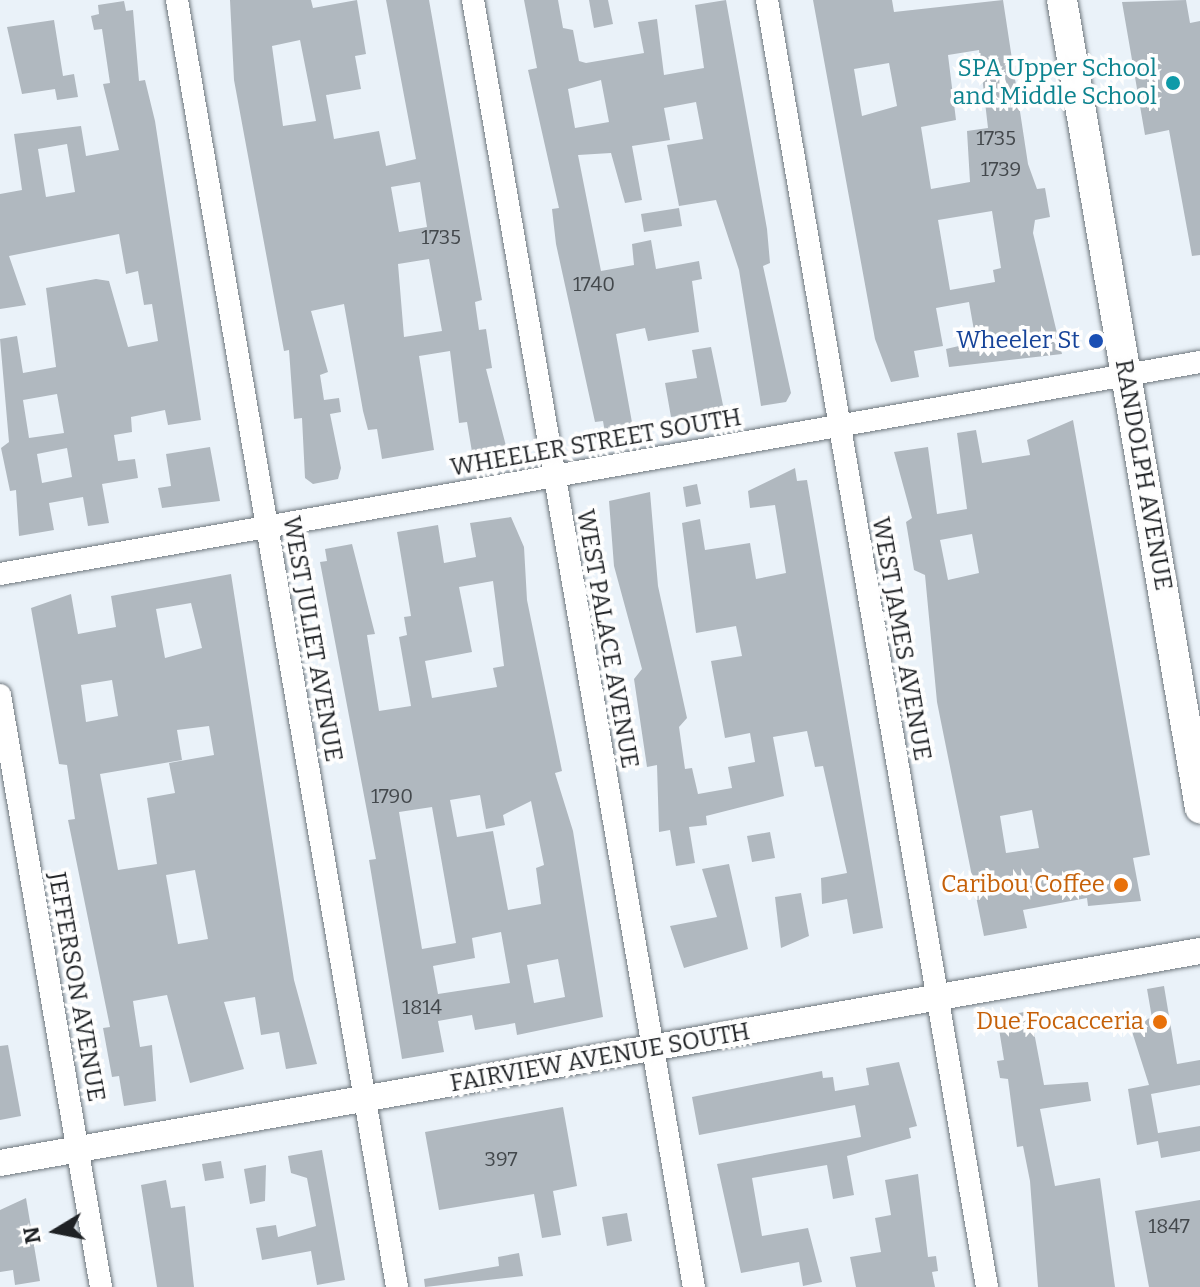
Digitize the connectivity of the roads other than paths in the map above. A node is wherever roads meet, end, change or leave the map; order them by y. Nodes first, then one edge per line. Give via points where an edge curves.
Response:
1 (177, 0) edge
2 (473, 0) edge
3 (767, 0) edge
4 (1062, 0) edge
5 (1200, 362) edge
6 (1126, 375) junction
7 (838, 427) junction
8 (553, 477) junction
9 (266, 527) junction
10 (0, 574) edge
11 (0, 695) edge
12 (1200, 808) edge
13 (1200, 951) edge
14 (937, 998) junction
15 (652, 1049) junction
16 (365, 1099) junction
17 (77, 1150) junction
18 (0, 1163) edge
19 (101, 1287) edge
20 (397, 1287) edge
21 (694, 1287) edge
22 (987, 1287) edge

1 - 9 street, WEST JULIET AVENUE
2 - 8 street, WEST PALACE AVENUE
3 - 7 street, WEST JAMES AVENUE
4 - 6 main road, RANDOLPH AVENUE
5 - 6 street, WHEELER STREET SOUTH
6 - 7 street, WHEELER STREET SOUTH
6 - 12 main road, RANDOLPH AVENUE
7 - 8 street, WHEELER STREET SOUTH
7 - 14 street, WEST JAMES AVENUE
8 - 9 street, WHEELER STREET SOUTH
8 - 15 street, WEST PALACE AVENUE
9 - 10 street, WHEELER STREET SOUTH
9 - 16 street, WEST JULIET AVENUE
11 - 17 street, JEFFERSON AVENUE
13 - 14 street, FAIRVIEW AVENUE SOUTH
14 - 15 street, FAIRVIEW AVENUE SOUTH
14 - 22 street, WEST JAMES AVENUE
15 - 16 street, FAIRVIEW AVENUE SOUTH
15 - 21 street, WEST PALACE AVENUE
16 - 17 street, FAIRVIEW AVENUE SOUTH
16 - 20 street, WEST JULIET AVENUE
17 - 18 street, FAIRVIEW AVENUE SOUTH
17 - 19 street, JEFFERSON AVENUE

